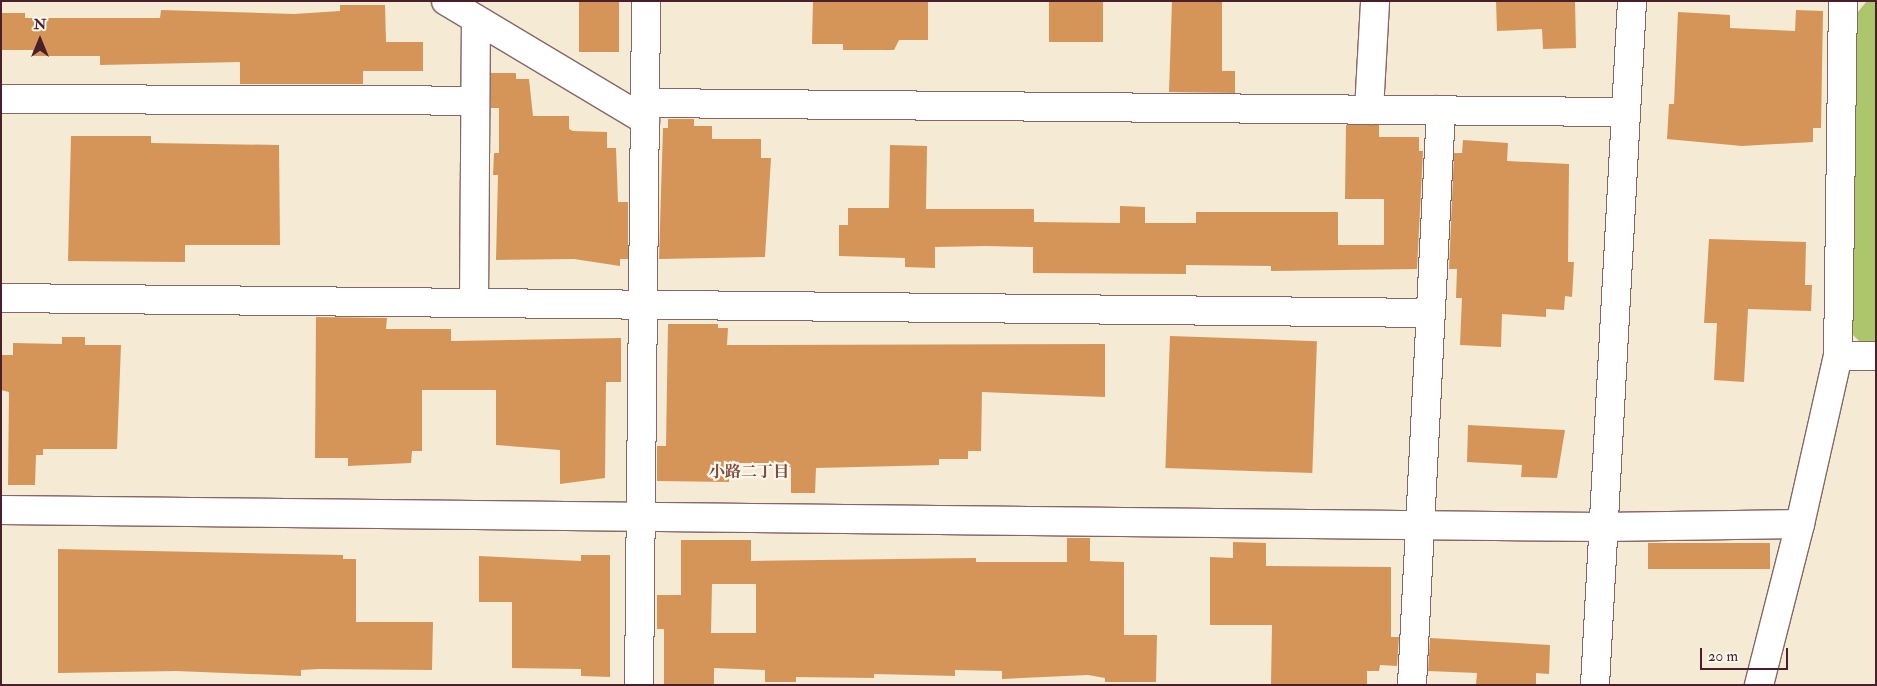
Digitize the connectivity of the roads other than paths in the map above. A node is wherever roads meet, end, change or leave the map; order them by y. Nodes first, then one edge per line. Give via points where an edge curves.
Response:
1 (446, 1) edge
2 (646, 1) edge
3 (1375, 1) edge
4 (1632, 1) edge
5 (1843, 1) edge
6 (476, 20) junction
7 (1, 99) edge
8 (475, 101) junction
9 (1370, 110) junction
10 (1441, 110) junction
11 (645, 111) junction
12 (1625, 112) junction
13 (1, 298) edge
14 (474, 302) junction
15 (643, 303) junction
16 (1430, 313) junction
17 (1838, 356) junction
18 (1876, 356) edge
19 (1, 510) edge
20 (641, 517) junction
21 (1800, 524) junction
22 (1420, 525) junction
23 (1603, 527) junction
24 (639, 685) edge
25 (1412, 685) edge
26 (1595, 685) edge
27 (1760, 685) edge

1 - 6 street
2 - 11 street
3 - 9 street
4 - 12 street
5 - 17 street
6 - 8 street
6 - 11 street
7 - 8 street
8 - 14 street
9 - 10 street
9 - 11 street
10 - 12 street
10 - 16 street
11 - 15 street
12 - 23 street
13 - 14 street
14 - 15 street
15 - 16 street
15 - 20 street
16 - 22 street
17 - 18 street
17 - 21 street
19 - 20 street
20 - 22 street
20 - 24 street
21 - 23 street
21 - 27 street
22 - 23 street
22 - 25 street
23 - 26 street

